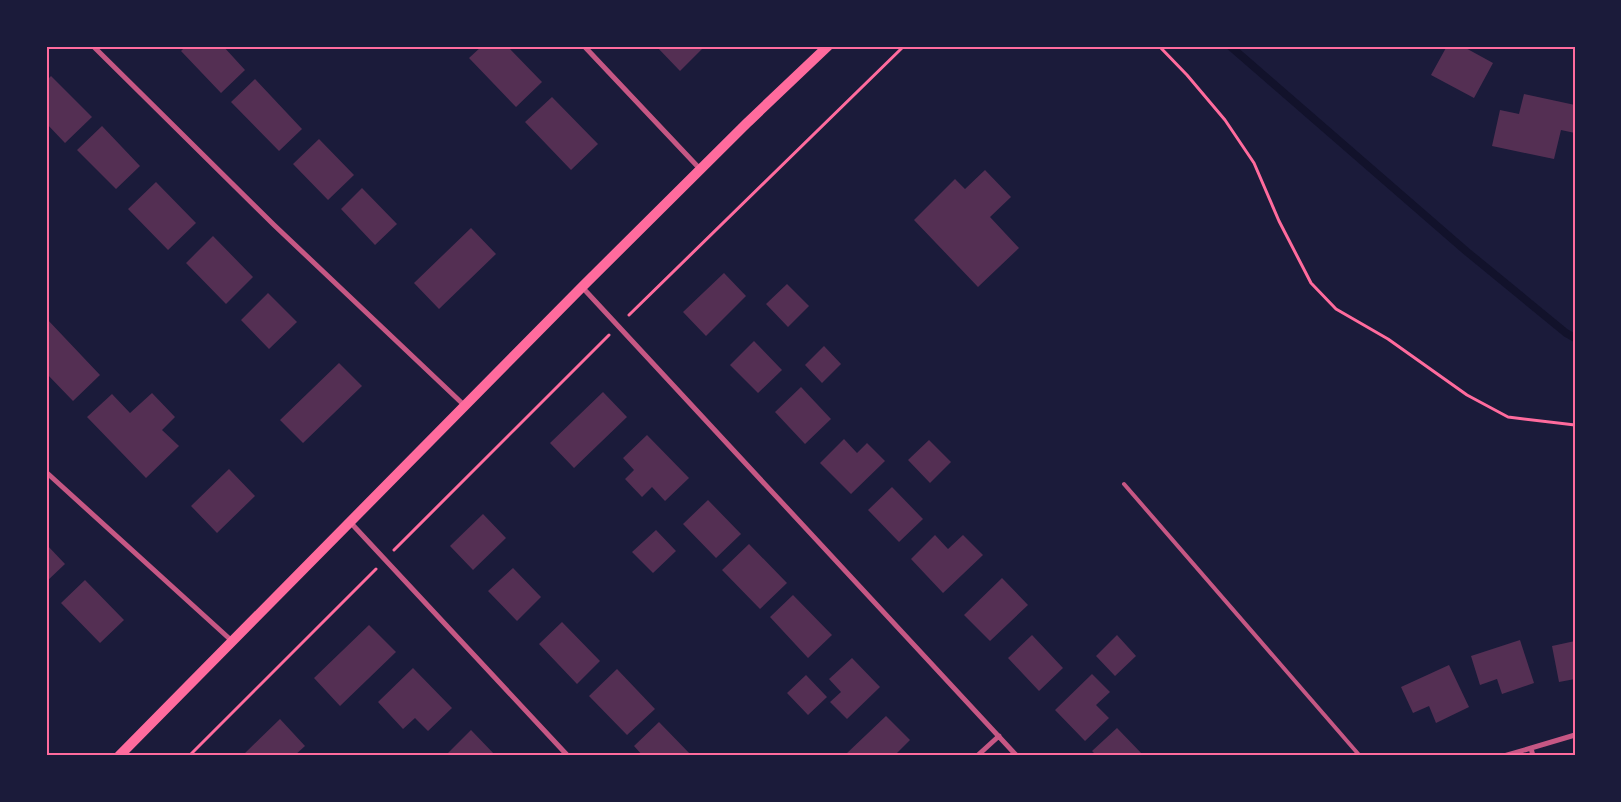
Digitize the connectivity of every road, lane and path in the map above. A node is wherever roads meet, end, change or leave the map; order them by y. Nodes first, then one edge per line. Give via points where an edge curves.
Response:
1 (93, 46) edge
2 (584, 46) edge
3 (828, 46) edge
4 (904, 46) edge
5 (1159, 46) edge
6 (701, 170) junction
7 (582, 287) junction
8 (618, 326) junction
9 (465, 406) junction
10 (1575, 425) edge
11 (46, 472) edge
12 (1124, 484) dead end
13 (350, 522) junction
14 (385, 560) junction
15 (232, 641) junction
16 (1575, 735) edge
17 (999, 736) junction
18 (1531, 748) junction
19 (119, 756) edge
20 (190, 756) edge
21 (568, 756) edge
22 (977, 756) edge
23 (1017, 756) edge
24 (1360, 756) edge
25 (1504, 756) edge
26 (1533, 756) edge

1 - 9 street
2 - 6 street
3 - 6 main road
4 - 8 path
5 - 10 path via 1225,120 1254,163 1311,283 1336,309 1388,339 1467,395 1508,417
6 - 7 main road
7 - 8 street
7 - 9 main road
8 - 14 path
8 - 17 street
9 - 13 main road
11 - 15 street
12 - 24 lane
13 - 14 street
13 - 15 main road
14 - 20 path
14 - 21 street
15 - 19 main road
16 - 18 street
17 - 22 street
17 - 23 street
18 - 25 street
18 - 26 street

